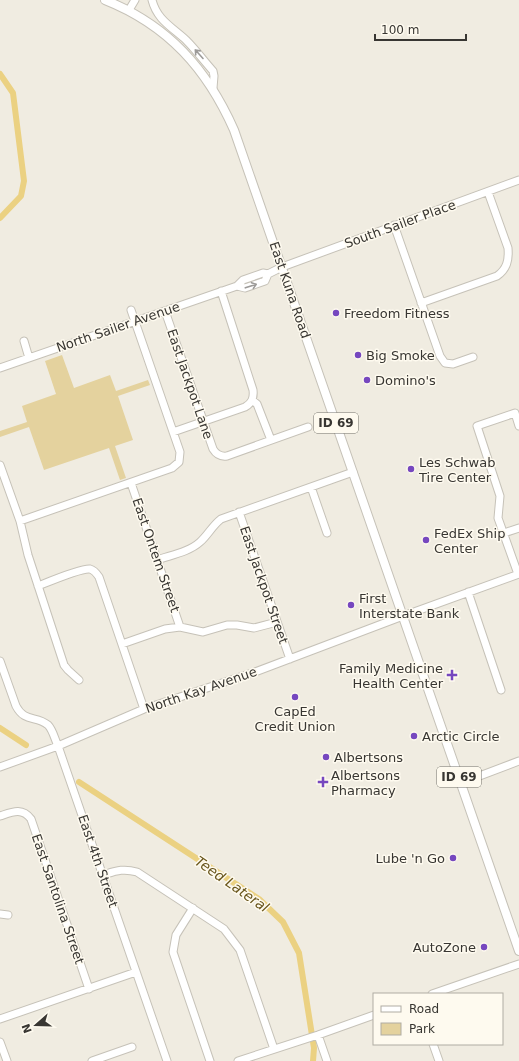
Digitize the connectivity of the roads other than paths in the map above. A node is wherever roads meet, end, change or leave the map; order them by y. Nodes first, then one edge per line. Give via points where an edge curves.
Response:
1 (105, 0) edge
2 (135, 0) edge
3 (152, 0) edge
4 (129, 10) junction
5 (213, 88) junction
6 (519, 180) edge
7 (488, 192) junction
8 (394, 225) junction
9 (282, 267) junction
10 (221, 291) junction
11 (422, 303) junction
12 (131, 310) dead end
13 (165, 311) junction
14 (135, 321) junction
15 (24, 341) dead end
16 (473, 357) dead end
17 (29, 358) junction
18 (0, 368) edge
19 (252, 400) junction
20 (203, 421) junction
21 (519, 426) edge
22 (308, 427) dead end
23 (173, 432) junction
24 (271, 440) junction
25 (0, 465) edge
26 (353, 472) junction
27 (131, 482) junction
28 (311, 487) junction
29 (239, 512) junction
30 (20, 521) junction
31 (519, 528) edge
32 (327, 533) dead end
33 (504, 533) junction
34 (157, 560) junction
35 (519, 574) edge
36 (38, 586) junction
37 (468, 592) junction
38 (403, 616) junction
39 (277, 622) junction
40 (180, 627) junction
41 (122, 644) junction
42 (290, 659) junction
43 (0, 661) edge
44 (79, 680) dead end
45 (3, 681) edge
46 (501, 690) dead end
47 (144, 709) junction
48 (58, 746) junction
49 (519, 761) edge
50 (0, 767) edge
51 (460, 783) junction
52 (0, 816) edge
53 (103, 875) junction
54 (193, 908) junction
55 (0, 914) edge
56 (8, 916) dead end
57 (519, 951) edge
58 (519, 964) edge
59 (136, 972) junction
60 (89, 989) junction
61 (435, 993) edge
62 (373, 1015) edge
63 (0, 1019) edge
64 (314, 1036) junction
65 (0, 1042) edge
66 (433, 1045) edge
67 (132, 1047) dead end
68 (274, 1049) junction
69 (7, 1061) edge
70 (92, 1061) edge
71 (167, 1061) edge
72 (210, 1061) edge
73 (238, 1061) edge
74 (327, 1061) edge
75 (439, 1061) edge

1 - 4 main road, ID 69
2 - 4 street
5 -> 3 street via 213,71 186,40 161,19 154,9
4 - 5 main road, East Kuna Road / ID 69 via 173,42 199,68
5 - 9 main road, East Kuna Road / ID 69 via 234,130
6 - 7 street, South Sailer Place
7 - 8 street, South Sailer Place
7 - 11 street via 508,248 503,272
8 - 9 street, South Sailer Place
8 - 11 street
9 - 10 street, North Sailer Avenue via 268,274 263,273 243,280 237,286
9 - 26 main road, East Kuna Road / ID 69
10 - 13 street, North Sailer Avenue
10 - 19 street via 253,390
11 - 16 street via 440,356 446,363 453,364
12 - 14 street
13 - 14 street, North Sailer Avenue
13 - 20 street, East Jackpot Lane
14 - 17 street, North Sailer Avenue
14 - 23 street
15 - 17 street
17 - 18 street, North Sailer Avenue
19 - 20 street via 247,406
19 - 24 street via 257,404
20 - 23 street
20 - 24 street, East Jackpot Lane via 213,449 218,455 227,456
21 - 33 street via 515,413 477,426 500,496 498,518
22 - 24 street
23 - 27 street via 180,452 179,462 172,468
25 - 30 street
26 - 28 street
26 - 38 main road, East Kuna Road / ID 69
27 - 30 street
27 - 34 street, East Ontem Street
28 - 29 street
28 - 32 street
29 - 34 street via 215,523 197,545
29 - 39 street, East Jackpot Street
30 - 36 street
31 - 33 street
33 - 35 street
34 - 40 street, East Ontem Street
35 - 37 street, North Kay Avenue
36 - 41 street via 81,571 94,571 99,577
36 - 44 street via 64,665
37 - 38 street, North Kay Avenue
37 - 46 street
38 - 42 street, North Kay Avenue
38 - 51 main road, ID 69
39 - 40 street via 254,628 227,625 203,632
39 - 42 street, East Jackpot Street
40 - 41 street via 165,629
41 - 47 street
42 - 47 street, North Kay Avenue
43 - 45 street, East 4th Street
45 - 48 street, East 4th Street via 20,713 49,726
47 - 48 street, North Kay Avenue
48 - 50 street, North Kay Avenue
48 - 53 street, East 4th Street
49 - 51 street
51 - 57 main road, ID 69
52 - 60 street, East Santolina Street via 14,811 24,812 31,819
53 - 54 street via 127,869 137,872
53 - 59 street, East 4th Street
54 - 68 street via 224,929 240,950
54 - 72 street via 176,934 173,952
55 - 56 street
58 - 61 street
59 - 60 street
59 - 71 street, East 4th Street
60 - 63 street
62 - 64 street
64 - 68 street
64 - 74 street
65 - 69 street
66 - 75 street
67 - 70 street
68 - 73 street

